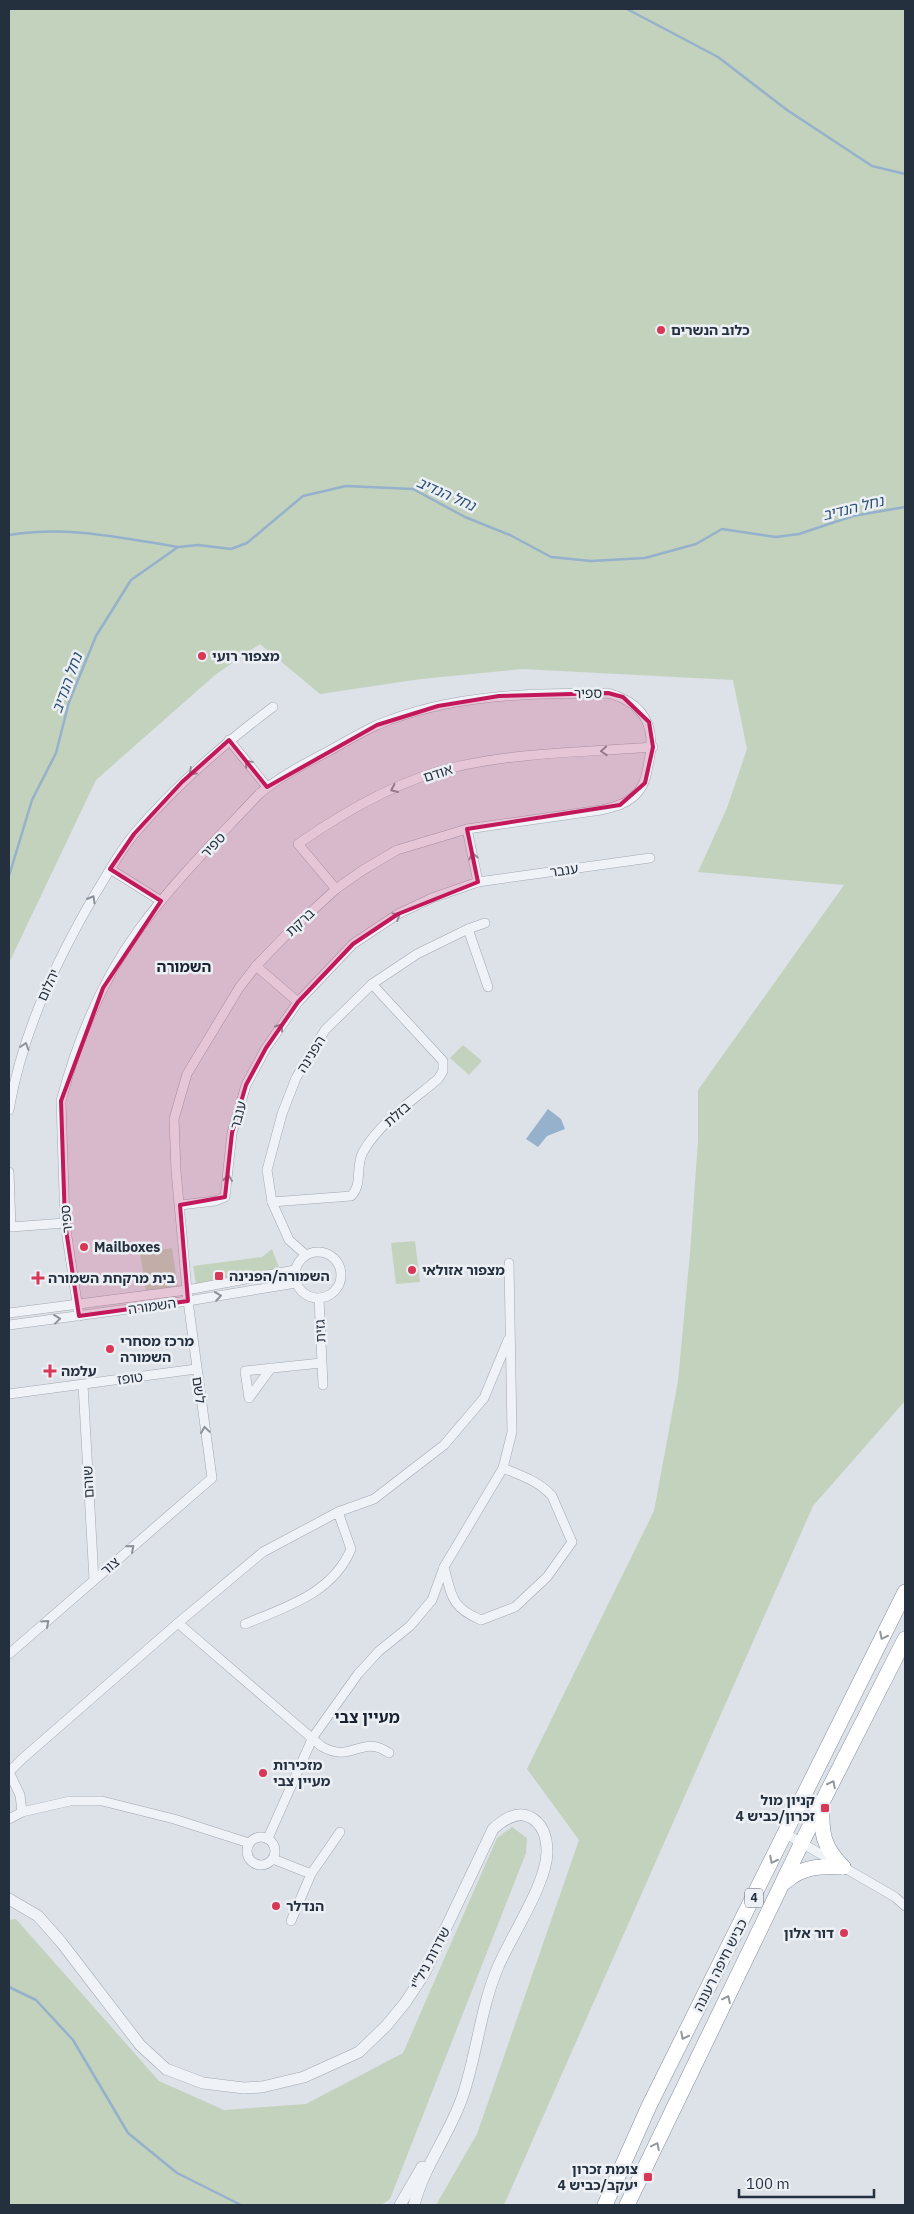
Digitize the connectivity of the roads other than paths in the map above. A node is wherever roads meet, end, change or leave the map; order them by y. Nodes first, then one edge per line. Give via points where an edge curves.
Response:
1 (273, 707) dead end
2 (229, 740) junction
3 (653, 747) junction
4 (267, 786) junction
5 (467, 829) junction
6 (650, 858) dead end
7 (110, 869) junction
8 (478, 882) junction
9 (336, 889) junction
10 (161, 901) junction
11 (485, 923) dead end
12 (468, 929) junction
13 (256, 966) junction
14 (372, 984) junction
15 (488, 987) dead end
16 (298, 1002) junction
17 (9, 1110) edge
18 (9, 1172) edge
19 (272, 1202) junction
20 (180, 1205) junction
21 (65, 1223) junction
22 (306, 1255) junction
23 (509, 1263) dead end
24 (295, 1270) junction
25 (296, 1283) junction
26 (187, 1290) junction
27 (318, 1298) junction
28 (188, 1301) junction
29 (77, 1305) junction
30 (9, 1313) edge
31 (79, 1316) junction
32 (9, 1325) edge
33 (510, 1337) junction
34 (320, 1363) junction
35 (271, 1368) dead end
36 (195, 1371) junction
37 (83, 1384) junction
38 (322, 1385) dead end
39 (9, 1394) edge
40 (503, 1468) junction
41 (212, 1478) joint
42 (338, 1512) junction
43 (444, 1567) junction
44 (94, 1580) junction
45 (905, 1592) edge
46 (178, 1623) junction
47 (245, 1624) dead end
48 (905, 1639) edge
49 (9, 1654) edge
50 (313, 1737) junction
51 (389, 1753) dead end
52 (822, 1802) junction
53 (22, 1812) junction
54 (9, 1819) edge
55 (340, 1832) dead end
56 (786, 1834) junction
57 (268, 1838) junction
58 (249, 1843) junction
59 (802, 1843) junction
60 (273, 1859) junction
61 (843, 1867) junction
62 (310, 1874) junction
63 (783, 1885) junction
64 (9, 1899) edge
65 (905, 1906) edge
66 (291, 1921) dead end
67 (432, 2157) junction
68 (400, 2205) edge
69 (414, 2205) edge
70 (605, 2205) edge
71 (627, 2205) edge

1 - 2 street, יהלום
4 -> 2 street
2 -> 7 street, יהלום via 176,788 134,834
3 - 4 street, ספיר via 649,722 623,697 608,693 499,696 438,706 377,725
3 - 5 street, ברקת via 645,783 620,805
3 -> 9 street, אודם via 510,757 454,768 396,787 336,817 298,844
4 - 10 street, ספיר
8 -> 5 street
5 - 9 street, ברקת via 397,850
6 - 8 street, ענבר
7 - 10 street
17 -> 7 street, יהלום via 14,1082 40,1002 74,930
16 -> 8 street, ענבר via 354,944 398,914
9 - 13 street, ברקת
10 - 21 street, ספיר via 139,929 103,988 66,1083 61,1101
11 - 12 street, הפנינה
12 - 14 street, הפנינה via 417,954
12 - 15 street
13 - 16 street
13 - 20 street, ברקת via 187,1074 174,1119
14 - 19 street, הפנינה via 325,1030 296,1078 282,1114 267,1170
14 - 19 street, בזלת via 443,1061 443,1071 370,1140 361,1155 356,1191 351,1196
20 -> 16 street, ענבר via 225,1198 232,1133 246,1085 266,1048
18 - 21 street via 11,1227
19 - 22 street, הפנינה via 288,1240
20 - 26 street, ברקת
21 - 29 street, ספיר
22 - 24 street
22 - 27 street via 326,1253 340,1268 338,1288
23 - 33 street
24 - 25 street
24 - 26 street, השמורה
25 - 27 street via 303,1293
28 -> 25 street, השמורה
26 - 28 street, ברקת
26 - 29 street, השמורה
27 - 34 street, גזית
28 - 31 street, השמורה
28 - 36 street, לשם
29 - 30 street, השמורה
29 - 31 street, ספיר
32 -> 31 street, השמורה
33 - 40 street via 512,1432
33 - 42 street via 484,1398 444,1445 374,1499
34 - 35 street, גזית
34 - 38 street, גזית
36 - 37 street, טופז
41 -> 36 street, לשם
37 - 39 street, טופז
37 - 44 street, שוהם
40 - 43 street
40 - 43 street via 548,1491 572,1542 547,1577 515,1607 481,1620 456,1605
44 -> 41 street, צור
42 - 46 street via 263,1552
42 - 47 street via 351,1549 345,1562 328,1582 308,1597
43 - 50 street via 432,1600 410,1626 379,1651 358,1674
49 -> 44 street, צור
45 -> 56 highway, כביש חיפה רעננה / 4
46 - 50 street
46 - 53 street via 9,1772 20,1795
52 -> 48 highway, כביש חיפה רעננה / 4
50 - 51 street via 321,1746 336,1753 344,1754 369,1745
50 - 57 street
52 - 59 highway, כביש חיפה רעננה / 4
52 - 61 highway via 823,1835 832,1856
53 - 54 street
53 - 58 street via 70,1801 102,1801
55 - 62 street
56 - 59 street
56 -> 70 highway, כביש חיפה רעננה / 4 via 649,2106
57 - 58 street via 260,1836
57 - 60 street via 276,1850
58 - 60 street via 248,1856 253,1863 262,1865
59 - 61 street
59 - 63 highway, כביש חיפה רעננה / 4
60 - 62 street
61 - 63 highway via 807,1868
61 - 65 street
62 - 66 street
71 -> 63 highway, כביש חיפה רעננה / 4
64 - 67 street, שדרות ניל"י via 38,1916 62,1942 140,2045 166,2069 203,2083 244,2088 262,2086 304,2077 359,2052 386,2026 424,1974 493,1829 514,1815 528,1816 545,1833 547,1853 544,1869 497,1968 486,1999 473,2064 462,2099
67 - 68 street, שדרות ניל"י via 422,2167
67 - 69 street, שדרות ניל"י

